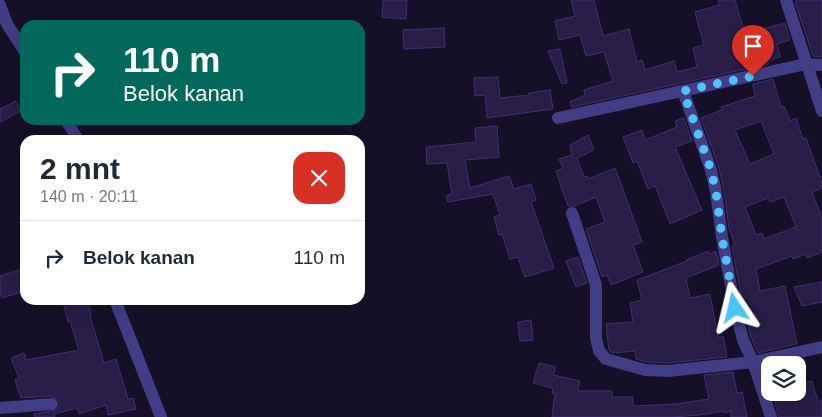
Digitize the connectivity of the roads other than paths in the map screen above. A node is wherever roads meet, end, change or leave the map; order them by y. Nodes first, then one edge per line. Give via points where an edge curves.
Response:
1 (786, 0) edge
2 (0, 5) edge
3 (20, 44) edge
4 (806, 64) junction
5 (822, 65) edge
6 (683, 91) junction
7 (822, 111) edge
8 (558, 118) dead end
9 (572, 213) dead end
10 (117, 305) edge
11 (822, 347) edge
12 (753, 362) junction
13 (52, 404) dead end
14 (0, 408) edge
15 (161, 417) edge
16 (771, 417) edge

1 - 4 street
2 - 3 street
4 - 5 street
4 - 6 street
4 - 7 street
6 - 8 street
6 - 12 street via 711,170 735,308 743,340
9 - 12 street via 596,286 596,338 599,351 606,359 645,370 668,371
10 - 15 street
11 - 12 street
12 - 16 street
13 - 14 street

